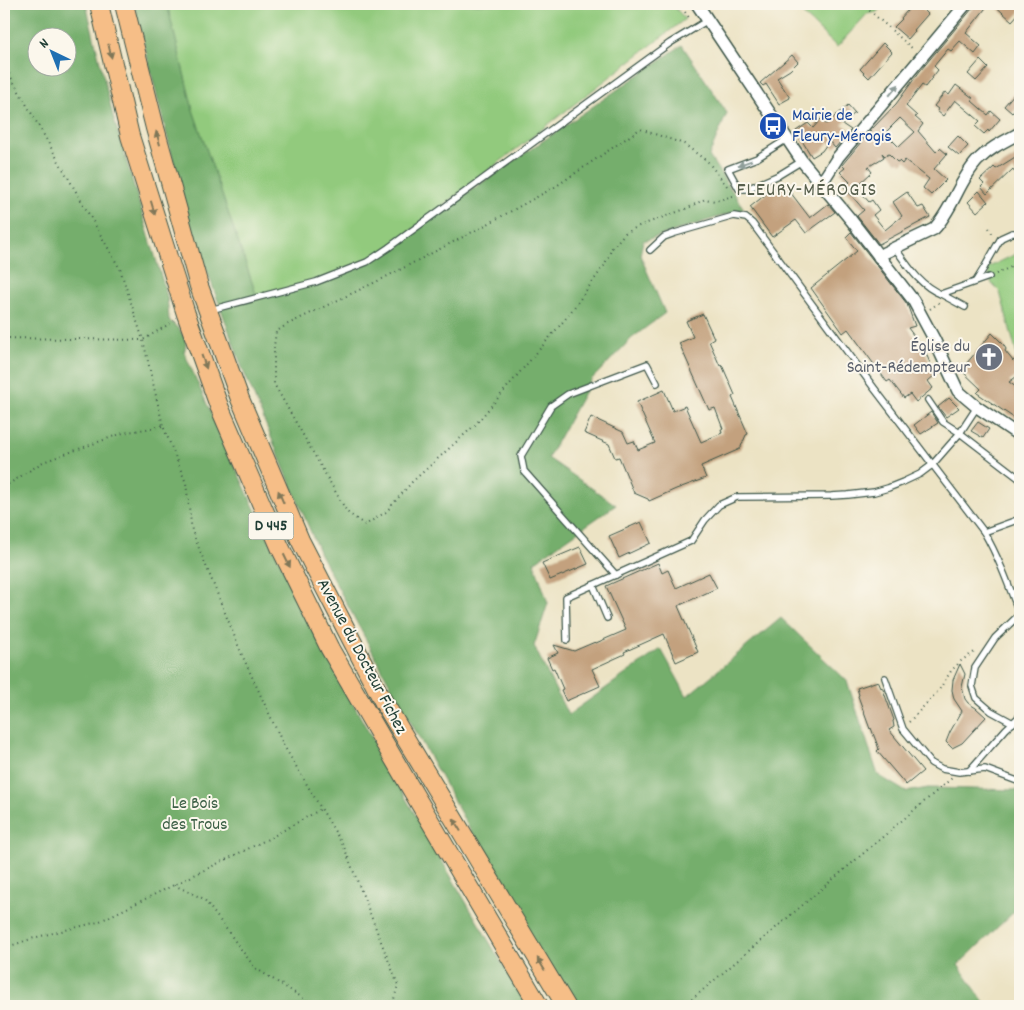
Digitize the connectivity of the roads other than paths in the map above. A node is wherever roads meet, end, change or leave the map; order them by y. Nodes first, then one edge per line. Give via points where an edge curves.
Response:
1 (99, 4) edge
2 (124, 4) edge
3 (697, 4) edge
4 (966, 4) edge
5 (708, 20) junction
6 (1020, 133) edge
7 (787, 139) junction
8 (802, 161) junction
9 (820, 182) junction
10 (1020, 233) edge
11 (895, 248) junction
12 (650, 250) dead end
13 (879, 257) junction
14 (989, 277) road end
15 (976, 281) junction
16 (942, 295) junction
17 (965, 307) dead end
18 (208, 310) junction
19 (657, 384) dead end
20 (928, 400) dead end
21 (977, 407) junction
22 (960, 433) junction
23 (1020, 436) edge
24 (932, 465) junction
25 (1020, 479) edge
26 (1020, 518) edge
27 (984, 532) junction
28 (616, 574) junction
29 (593, 585) junction
30 (1020, 614) edge
31 (607, 618) dead end
32 (567, 640) dead end
33 (885, 678) dead end
34 (1020, 716) edge
35 (1013, 723) junction
36 (969, 771) junction
37 (1020, 782) edge
38 (539, 1006) edge
39 (566, 1006) edge

1 -> 38 main road, D 445 via 130,136 186,314 220,406 280,547 330,648
18 -> 2 main road, Avenue du Docteur Fichez / D 445 via 155,128
3 - 5 street
9 -> 4 street
5 - 7 street
5 - 18 lane via 670,43 367,262 316,282
6 - 11 street via 977,161 934,229
7 - 8 street
7 -> 8 lane via 757,158 728,169 739,189 747,189 779,175
8 - 9 street
9 - 13 street
10 - 15 lane via 1001,238
11 - 13 street
11 - 16 lane via 922,284
12 - 24 lane via 664,237 675,233 734,216 746,218
13 - 21 street via 913,300 958,391
14 - 15 lane
15 - 16 lane
16 - 17 lane
39 -> 18 main road, Avenue du Docteur Fichez / D 445 via 382,701 334,608 296,531 240,398
19 - 28 lane via 647,364 568,394 551,406 521,456 524,471
20 - 22 lane via 943,422
21 - 22 lane
21 - 23 street
22 - 24 lane
22 - 25 lane
24 - 27 lane
24 - 28 lane via 903,482 868,493 737,497 719,505 691,541
26 - 27 lane
27 - 30 lane
28 - 29 lane
29 - 31 lane
29 - 32 lane via 566,597
30 - 35 lane via 996,638 975,668 972,686 976,698
33 - 36 lane via 903,729 931,763 942,770
34 - 35 lane
35 - 36 lane
36 - 37 lane via 985,769

